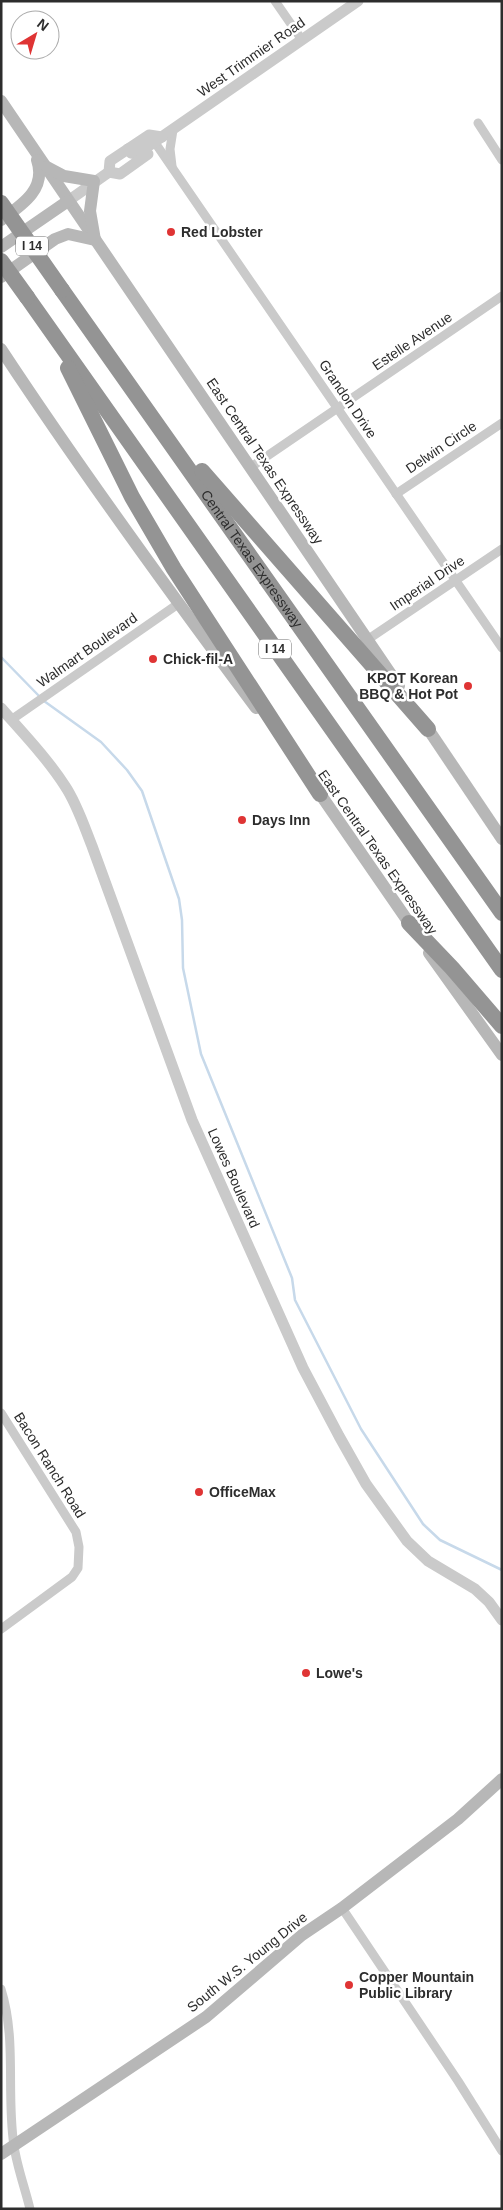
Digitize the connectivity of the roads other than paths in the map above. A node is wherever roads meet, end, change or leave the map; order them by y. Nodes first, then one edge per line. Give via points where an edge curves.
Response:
1 (275, 1) edge
2 (358, 1) edge
3 (302, 40) junction
4 (1, 102) edge
5 (478, 123) dead end
6 (173, 130) junction
7 (160, 142) junction
8 (33, 149) junction
9 (502, 160) edge
10 (43, 164) junction
11 (172, 166) junction
12 (110, 172) junction
13 (94, 182) junction
14 (68, 201) junction
15 (1, 203) edge
16 (1, 220) edge
17 (96, 240) junction
18 (1, 247) edge
19 (1, 261) edge
20 (1, 277) edge
21 (502, 296) edge
22 (49, 328) junction
23 (1, 349) edge
24 (337, 408) junction
25 (502, 423) edge
26 (158, 424) junction
27 (251, 467) junction
28 (396, 494) junction
29 (502, 549) edge
30 (455, 581) junction
31 (178, 604) junction
32 (368, 640) junction
33 (502, 648) edge
34 (1, 708) edge
35 (11, 720) junction
36 (428, 729) junction
37 (320, 794) junction
38 (502, 840) edge
39 (502, 914) edge
40 (409, 923) junction
41 (502, 970) edge
42 (502, 1026) edge
43 (502, 1055) edge
44 (1, 1413) edge
45 (502, 1620) edge
46 (1, 1629) edge
47 (502, 1779) edge
48 (342, 1908) junction
49 (1, 1989) edge
50 (14, 2146) junction
51 (502, 2151) edge
52 (1, 2154) edge
53 (30, 2209) edge

1 - 3 street
2 - 3 street, West Trimmier Road
3 - 6 street, West Trimmier Road
4 - 8 main road, East Central Texas Expressway
5 - 9 street
6 - 7 street, West Trimmier Road
6 - 11 street
7 - 11 street, Grandon Drive
7 - 12 street, West Trimmier Road via 120,174
7 - 12 street, West Trimmier Road via 149,135 110,161
8 - 10 main road, East Central Texas Expressway
8 - 16 main road via 40,168 34,192 23,205
10 - 13 main road via 64,176
10 - 14 main road, East Central Texas Expressway
11 - 24 street, Grandon Drive
12 - 13 street, West Trimmier Road
13 - 14 street, West Trimmier Road
13 - 17 main road via 90,211
14 - 17 main road, East Central Texas Expressway
14 - 18 main road, West Trimmier Road
15 - 26 highway, Central Texas Expressway / I 14, bridge
17 - 20 main road via 68,234 55,238
17 - 27 main road, East Central Texas Expressway
19 - 22 highway, I 14, bridge
21 - 24 street, Estelle Avenue
22 - 37 highway via 132,497 200,612
22 - 41 highway, I 14
23 - 31 main road, East Central Texas Expressway
24 - 27 street, Estelle Avenue
24 - 28 street, Grandon Drive
25 - 28 street, Delwin Circle
26 - 36 highway via 171,434
26 - 39 highway, Central Texas Expressway / I 14
27 - 32 main road, East Central Texas Expressway
28 - 30 street, Grandon Drive
29 - 30 street, Imperial Drive
30 - 32 street, Imperial Drive
30 - 33 street, Grandon Drive
31 - 35 street, Walmart Boulevard
31 - 37 main road, East Central Texas Expressway
32 - 36 main road, East Central Texas Expressway
34 - 35 street, Lowes Boulevard
35 - 45 street, Lowes Boulevard via 50,766 74,803 195,1128 303,1368 339,1436 366,1484 407,1541 428,1561 475,1589
36 - 38 main road, East Central Texas Expressway
37 - 40 main road, East Central Texas Expressway
40 - 42 highway
40 - 43 main road, East Central Texas Expressway
44 - 46 street, Bacon Ranch Road via 76,1532 79,1547 78,1568 72,1578
47 - 48 main road, South W.S. Young Drive via 458,1819
48 - 50 main road, South W.S. Young Drive via 302,1935 206,2017
48 - 51 street
49 - 50 street via 9,2029
50 - 52 main road, South W.S. Young Drive
50 - 53 street

